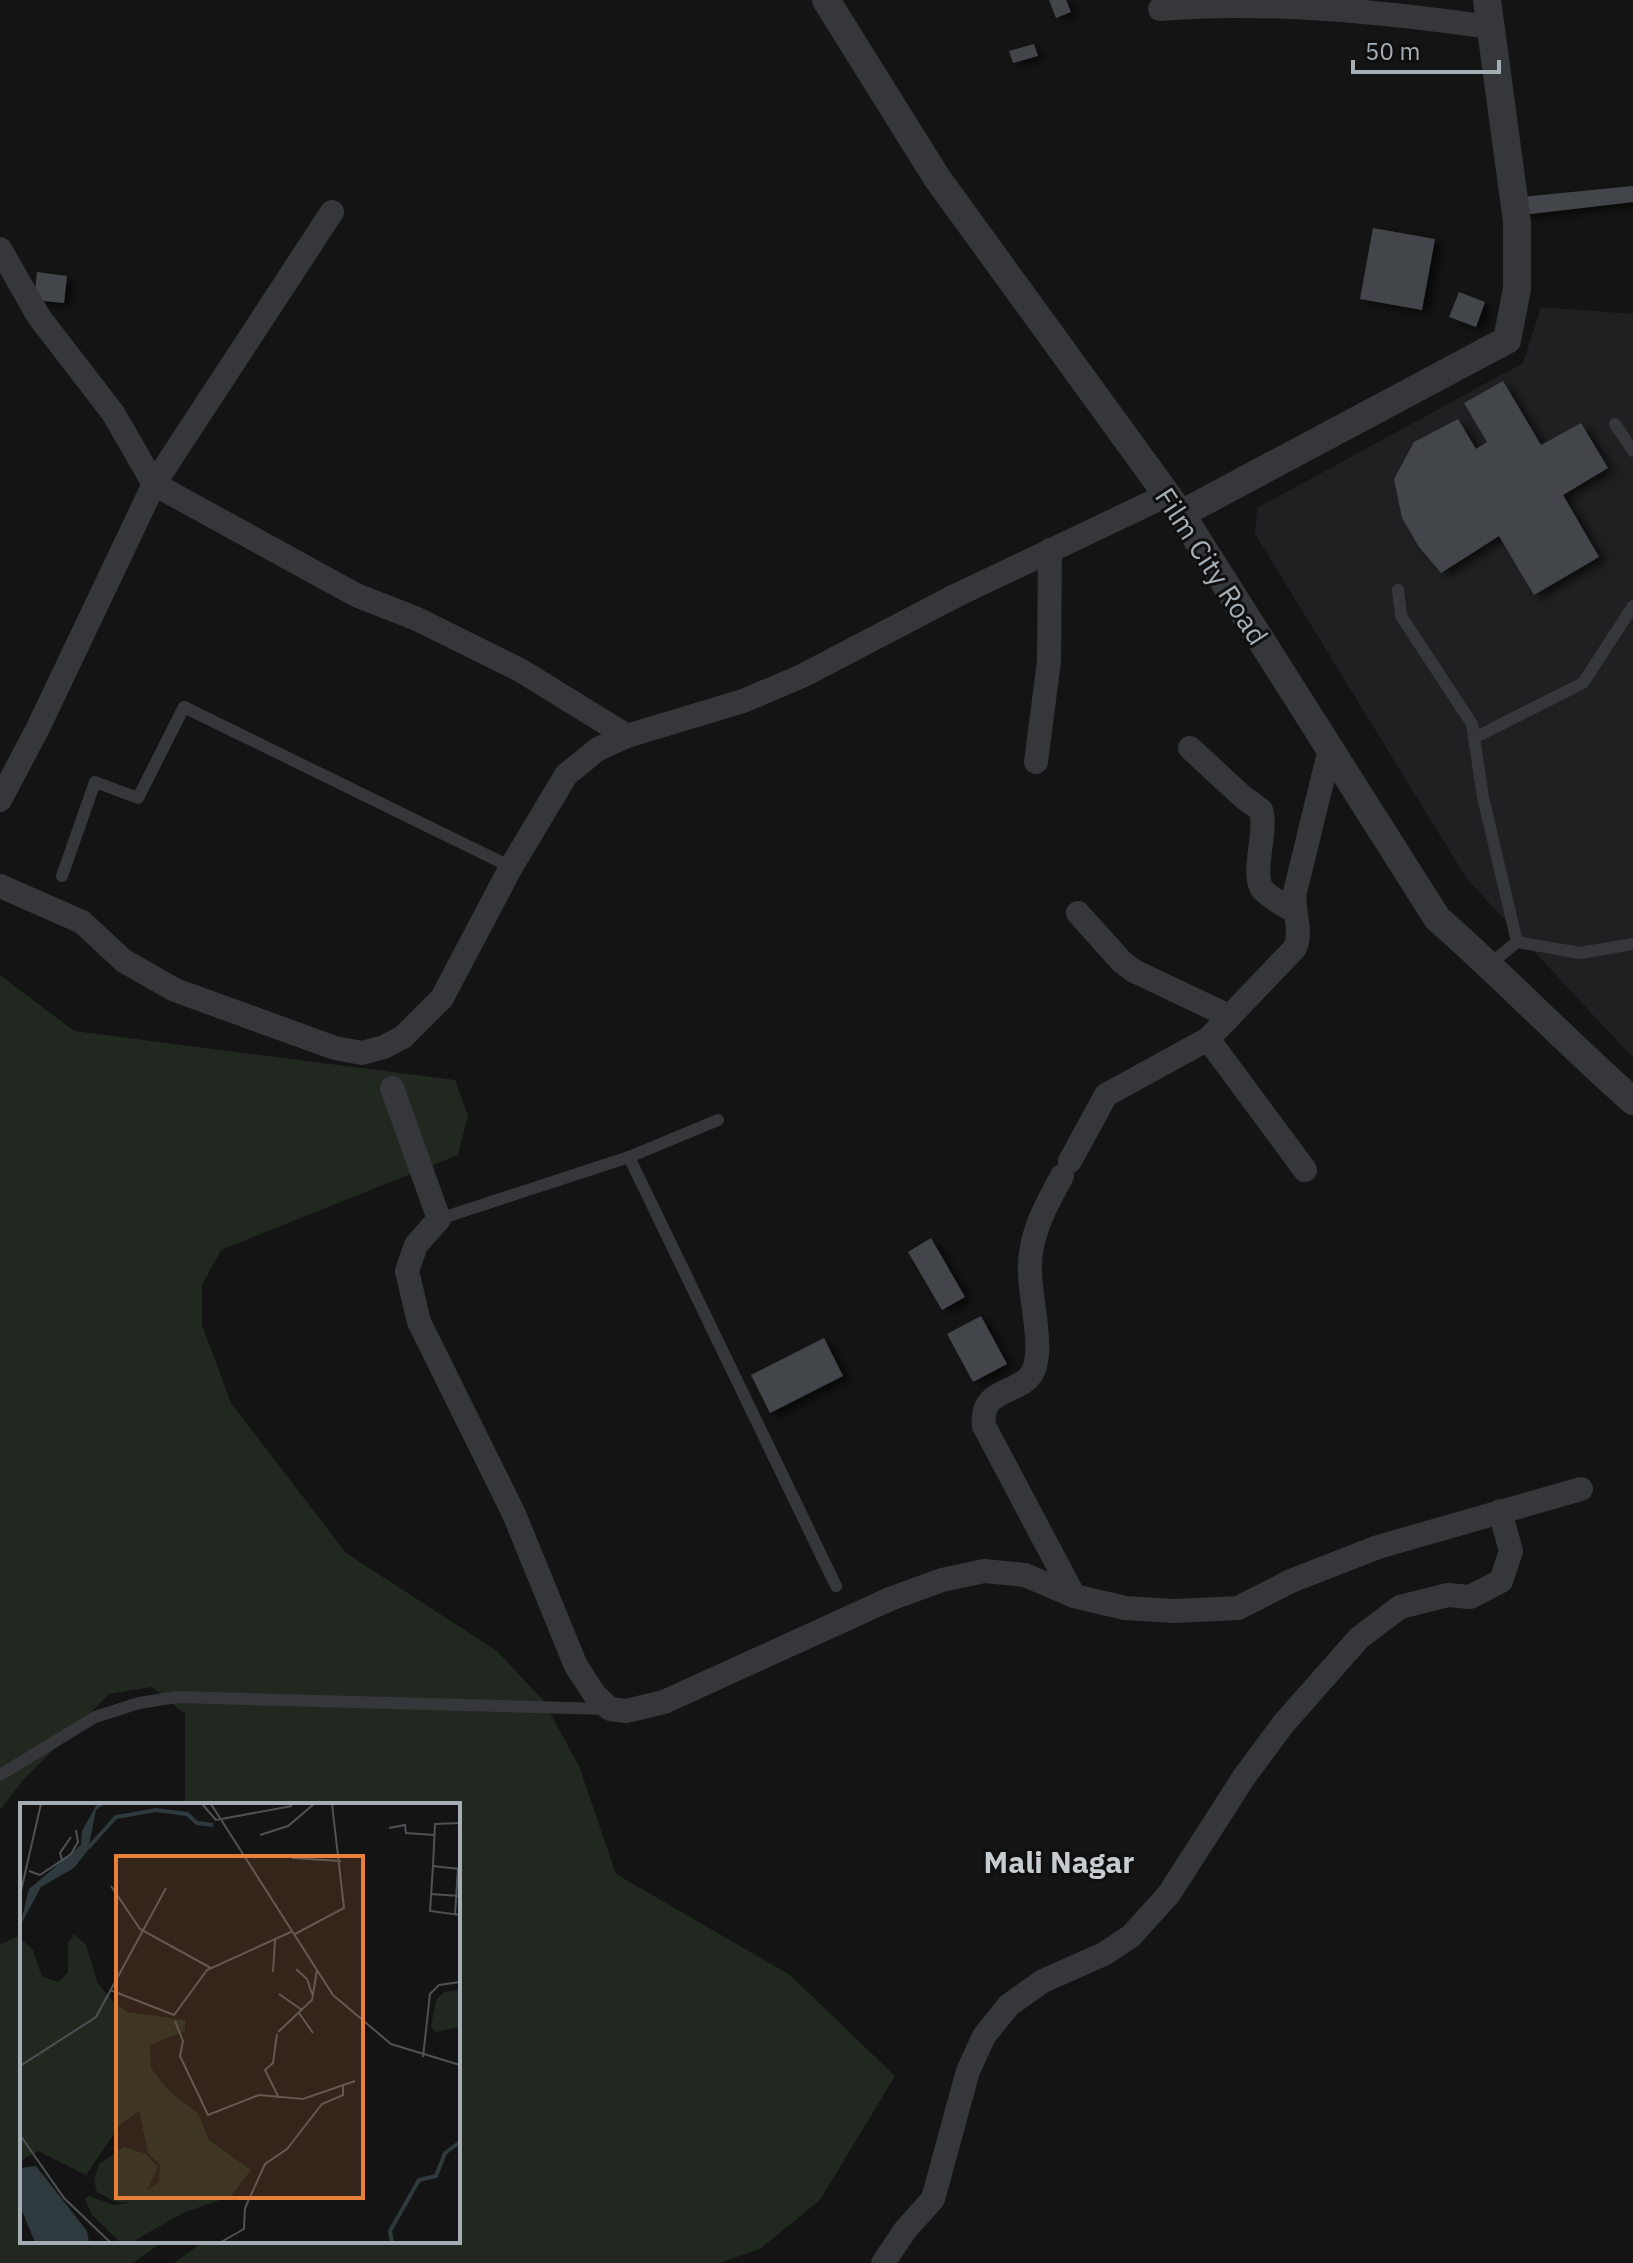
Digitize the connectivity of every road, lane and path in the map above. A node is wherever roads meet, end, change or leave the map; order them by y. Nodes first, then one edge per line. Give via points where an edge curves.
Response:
1 (826, 0) edge
2 (1160, 9) dead end
3 (1488, 14) edge
4 (332, 212) dead end
5 (0, 249) edge
6 (1615, 424) dead end
7 (1633, 451) edge
8 (154, 484) junction
9 (1174, 504) junction
10 (1050, 550) junction
11 (1398, 590) dead end
12 (1633, 606) edge
13 (627, 736) junction
14 (1474, 738) junction
15 (1190, 748) dead end
16 (1330, 749) junction
17 (1036, 762) dead end
18 (0, 800) edge
19 (511, 867) junction
20 (62, 876) dead end
21 (0, 886) edge
22 (1294, 911) junction
23 (1078, 913) dead end
24 (1517, 942) junction
25 (1633, 944) edge
26 (1490, 964) junction
27 (1229, 1016) junction
28 (1208, 1039) junction
29 (392, 1088) dead end
30 (1633, 1101) edge
31 (718, 1120) dead end
32 (629, 1157) junction
33 (1305, 1170) dead end
34 (439, 1219) junction
35 (1581, 1489) dead end
36 (1500, 1511) junction
37 (836, 1586) dead end
38 (1074, 1596) junction
39 (610, 1709) junction
40 (0, 1775) edge
41 (883, 2263) edge

1 - 9 street, Film City Road via 937,178
2 - 3 street via 1261,3 1399,14
3 - 9 street via 1517,222 1517,289 1507,340
4 - 8 street
5 - 8 street via 39,317 113,413
6 - 7 lane
8 - 13 street via 356,595 520,670
8 - 18 street
9 - 10 street
9 - 16 street, Film City Road
10 - 13 street via 802,676 743,701
10 - 17 street via 1049,661
11 - 14 lane via 1401,616 1472,724
12 - 14 lane via 1583,683
13 - 19 street via 598,749 566,775
14 - 24 lane
15 - 22 street via 1261,810 1265,822 1256,878 1263,890
16 - 22 street
16 - 26 street, Film City Road via 1437,918
19 - 20 lane via 184,707 138,798 95,782
19 - 21 street via 442,998 403,1037 362,1053 175,990 124,961 82,922
22 - 27 street via 1299,934 1295,948
23 - 27 street via 1134,971
24 - 25 lane via 1580,953
24 - 26 lane
26 - 30 street, Film City Road
27 - 28 street
28 - 33 street
28 - 38 street via 1106,1095 1038,1222 1029,1271 1035,1370 988,1401 982,1411 984,1426
29 - 34 street
31 - 32 lane
32 - 34 lane
32 - 37 lane
34 - 39 street via 416,1245 407,1271 419,1322 514,1514 576,1666
35 - 36 street
36 - 38 street via 1378,1547 1238,1608 1125,1608
36 - 41 street via 1511,1551 1501,1581 1470,1597 1448,1595 1400,1607 1359,1638 1284,1723 1169,1894 1131,1936 1043,1981 1009,2005 984,2036 968,2071 933,2199
38 - 39 street via 1025,1575 984,1571 942,1580 664,1702 626,1711
39 - 40 lane via 177,1697 95,1717

